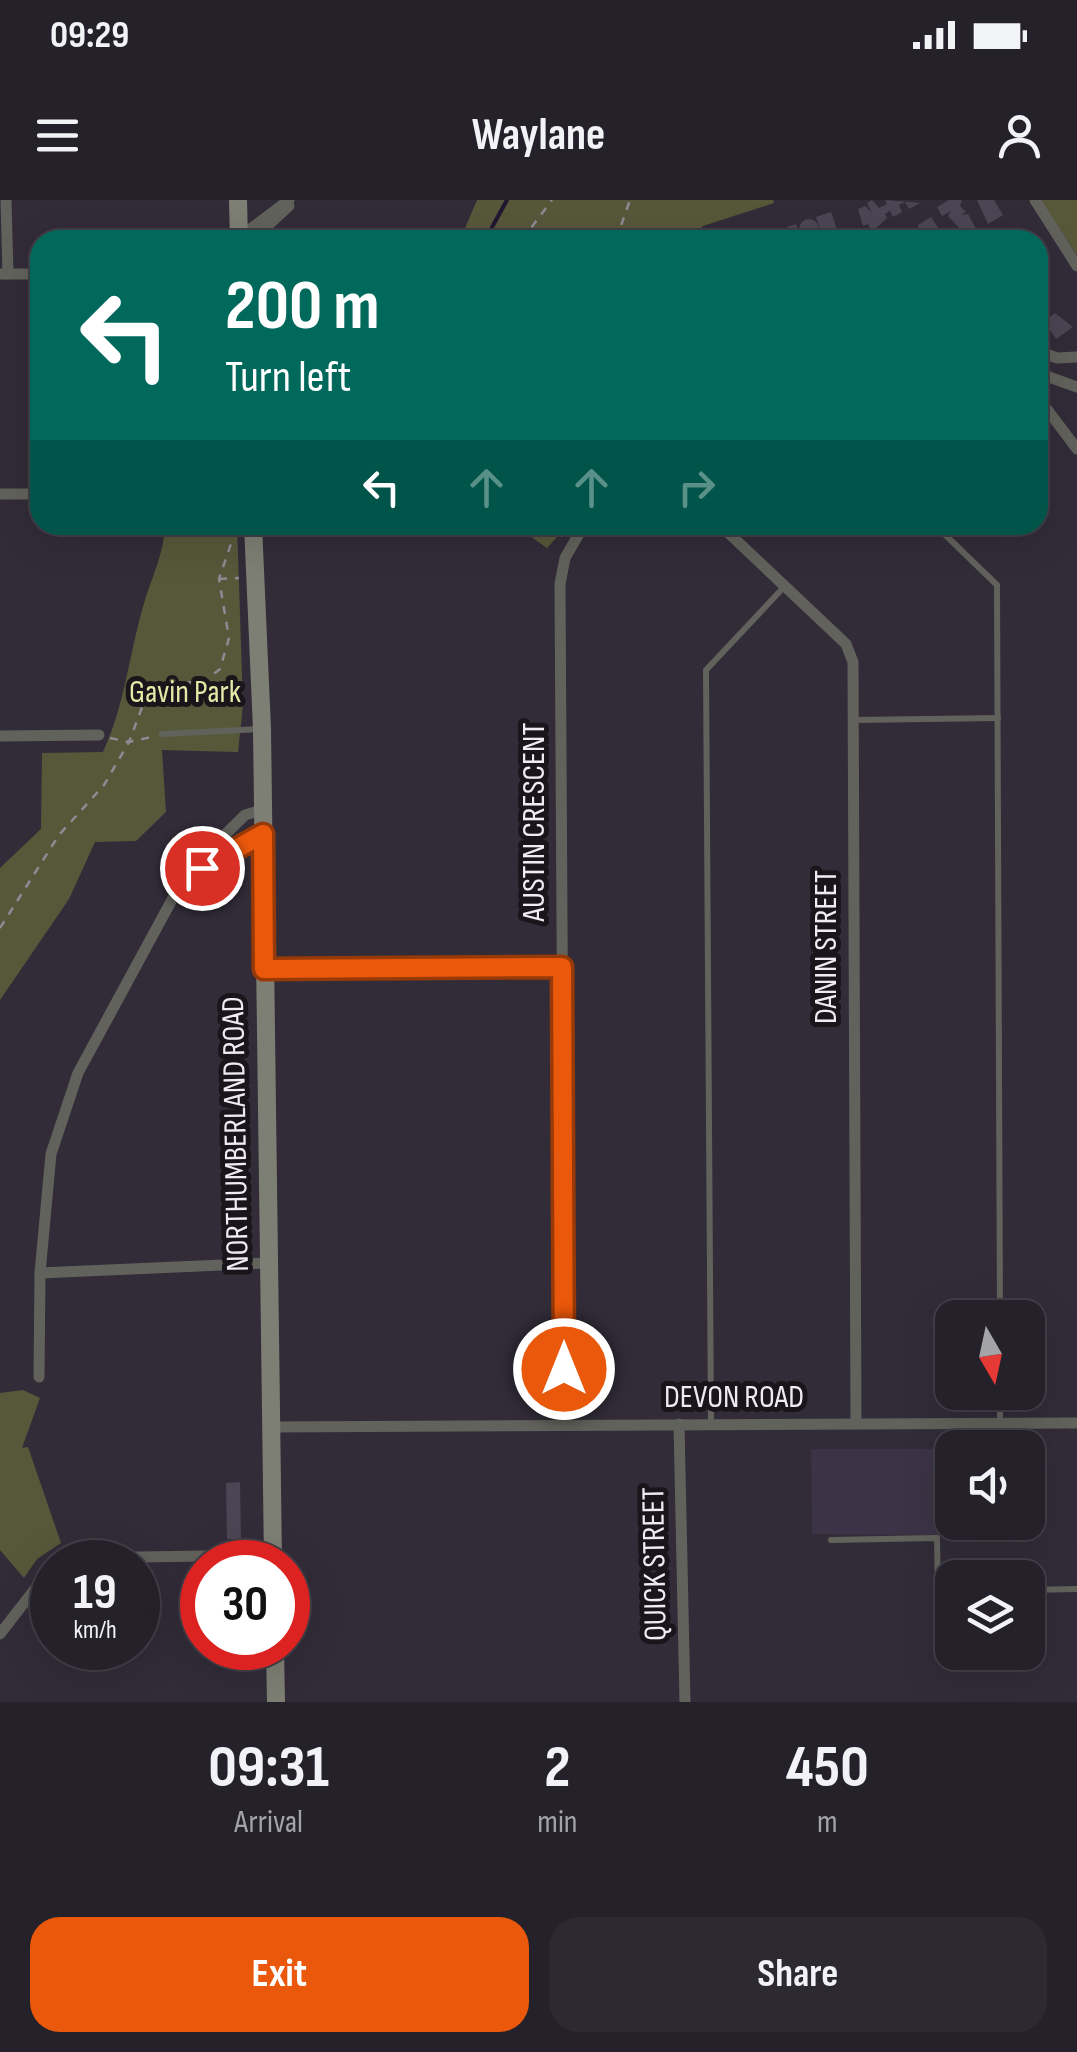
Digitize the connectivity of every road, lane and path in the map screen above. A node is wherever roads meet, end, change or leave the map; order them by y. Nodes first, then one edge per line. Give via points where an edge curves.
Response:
1 (6, 200) edge
2 (238, 200) edge
3 (292, 200) edge
4 (552, 200) edge
5 (630, 200) edge
6 (1035, 200) edge
7 (240, 230) edge
8 (253, 230) edge
9 (530, 230) edge
10 (620, 230) edge
11 (1077, 266) edge
12 (4, 274) edge
13 (30, 274) edge
14 (1048, 355) edge
15 (1077, 357) edge
16 (1048, 380) edge
17 (1077, 387) edge
18 (1048, 411) edge
19 (1077, 449) edge
20 (0, 494) edge
21 (30, 494) edge
22 (233, 535) edge
23 (254, 535) edge
24 (566, 535) edge
25 (577, 535) edge
26 (731, 535) edge
27 (945, 535) edge
28 (573, 540) junction
29 (256, 577) junction
30 (218, 578) junction
31 (785, 586) junction
32 (998, 718) junction
33 (853, 720) junction
34 (262, 728) junction
35 (162, 734) joint
36 (99, 735) joint
37 (0, 736) edge
38 (129, 742) junction
39 (262, 810) junction
40 (263, 834) junction
41 (182, 886) junction
42 (0, 928) edge
43 (562, 967) junction
44 (264, 969) junction
45 (267, 1263) junction
46 (40, 1273) junction
47 (1000, 1300) edge
48 (39, 1377) dead end
49 (1000, 1410) edge
50 (1000, 1423) junction
51 (1077, 1423) edge
52 (679, 1424) junction
53 (856, 1424) junction
54 (564, 1425) junction
55 (711, 1425) junction
56 (271, 1427) junction
57 (273, 1540) edge
58 (831, 1540) dead end
59 (937, 1560) edge
60 (1077, 1589) edge
61 (1045, 1590) edge
62 (30, 1595) edge
63 (0, 1634) edge
64 (275, 1670) edge
65 (276, 1702) edge
66 (686, 1702) edge

1 - 12 street
2 - 7 street
3 - 8 street
4 - 9 path
5 - 10 path
6 - 11 street
12 - 13 street
14 - 15 street
16 - 17 street
18 - 19 street
20 - 21 street
22 - 30 path
23 - 29 street, NORTHUMBERLAND ROAD
24 - 28 path
25 - 28 street, AUSTIN CRESCENT
26 - 31 street, DANIN STREET
27 - 32 lane via 997,585
28 - 43 street, AUSTIN CRESCENT via 560,584
29 - 30 path
29 - 34 street, NORTHUMBERLAND ROAD
30 - 38 path via 229,638 220,669 206,680 149,689
31 - 33 street, DANIN STREET via 846,644
31 - 55 lane via 706,670
32 - 33 lane
32 - 47 lane
33 - 53 street, DANIN STREET
34 - 35 lane
34 - 39 street, NORTHUMBERLAND ROAD
35 - 38 path
36 - 37 street
36 - 38 path
38 - 42 path
39 - 40 street, NORTHUMBERLAND ROAD
39 - 41 street via 245,814 192,865
40 - 41 street
40 - 44 street, NORTHUMBERLAND ROAD
41 - 46 street via 91,1046 66,1104 51,1154
43 - 44 lane
43 - 54 street, AUSTIN CRESCENT
44 - 45 street, NORTHUMBERLAND ROAD
45 - 46 street
45 - 56 street, NORTHUMBERLAND ROAD
46 - 48 street
49 - 50 lane
50 - 51 street, DEVON ROAD
50 - 53 street, DEVON ROAD
52 - 54 street, DEVON ROAD
52 - 55 street, DEVON ROAD
52 - 66 street, QUICK STREET
53 - 55 street, DEVON ROAD
54 - 56 street, DEVON ROAD
56 - 57 street, NORTHUMBERLAND ROAD
58 - 59 lane via 936,1538
60 - 61 lane
62 - 63 street
64 - 65 street

